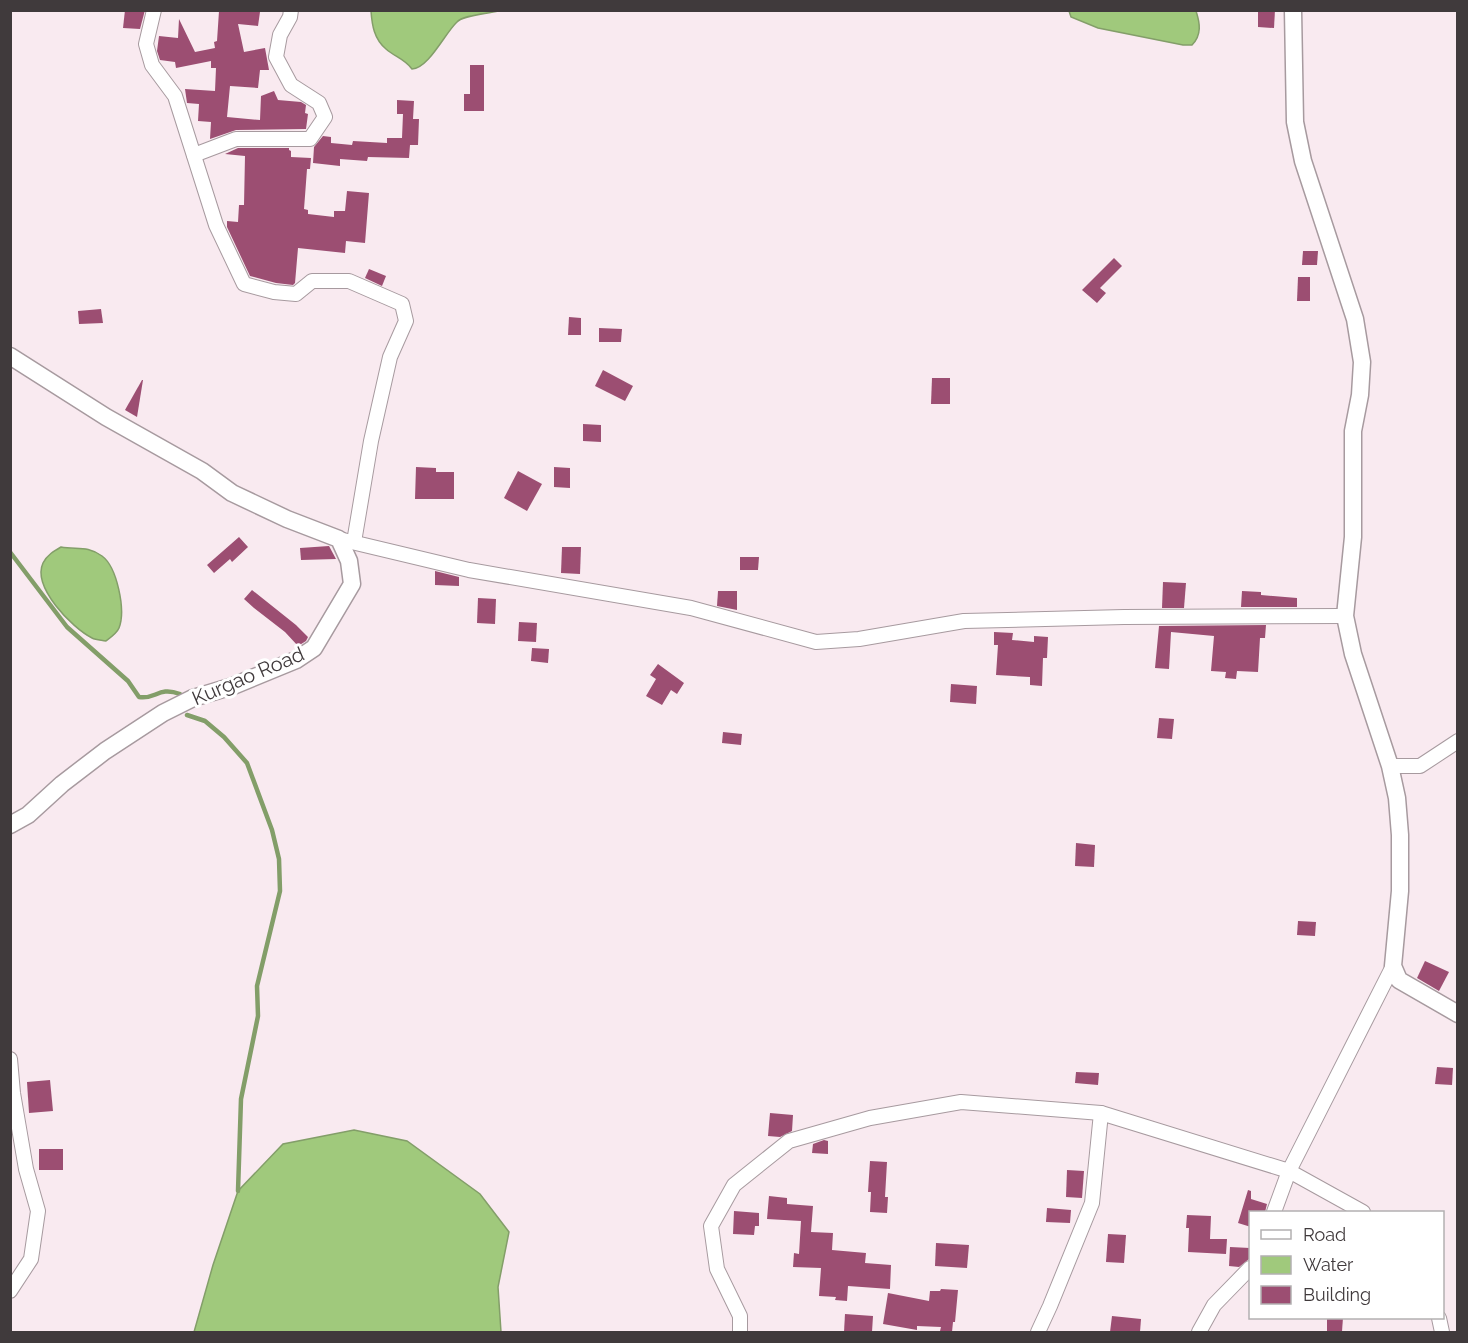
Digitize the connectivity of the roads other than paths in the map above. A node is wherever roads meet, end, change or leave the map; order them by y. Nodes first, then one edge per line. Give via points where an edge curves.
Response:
1 (154, 10) edge
2 (291, 10) edge
3 (1293, 10) edge
4 (194, 155) junction
5 (10, 356) edge
6 (346, 540) junction
7 (1345, 616) junction
8 (1458, 741) edge
9 (1390, 766) junction
10 (10, 825) edge
11 (1393, 966) junction
12 (1458, 1014) edge
13 (10, 1059) edge
14 (1101, 1113) junction
15 (1290, 1172) junction
16 (1274, 1211) edge
17 (1361, 1211) edge
18 (1249, 1270) edge
19 (10, 1291) edge
20 (740, 1332) edge
21 (1038, 1332) edge
22 (1199, 1332) edge

1 - 4 street via 146,44 152,65 175,96
2 - 4 street via 276,57 291,85 319,103 325,117 310,139 236,139
3 - 7 street via 1295,122 1303,161 1355,319 1362,362 1353,430 1353,537
4 - 6 street via 216,225 244,284 296,294 312,281 349,281 402,304 406,321 390,357
5 - 6 street via 232,493 287,519
6 - 7 street via 469,570 691,608 816,642 859,639 964,621
6 - 10 street, Kurgao Road via 352,585 314,648 296,660 163,712 105,751 28,815
7 - 9 street via 1353,654
8 - 9 street via 1420,766
9 - 11 street via 1400,835
11 - 12 street via 1399,980
11 - 15 street
13 - 19 street via 26,1169 38,1211 32,1259
14 - 15 street
14 - 20 street via 961,1102 870,1118 789,1141 734,1185 711,1226 717,1269 740,1316
14 - 21 street via 1092,1203
15 - 16 street
15 - 17 street
18 - 22 street via 1214,1305

